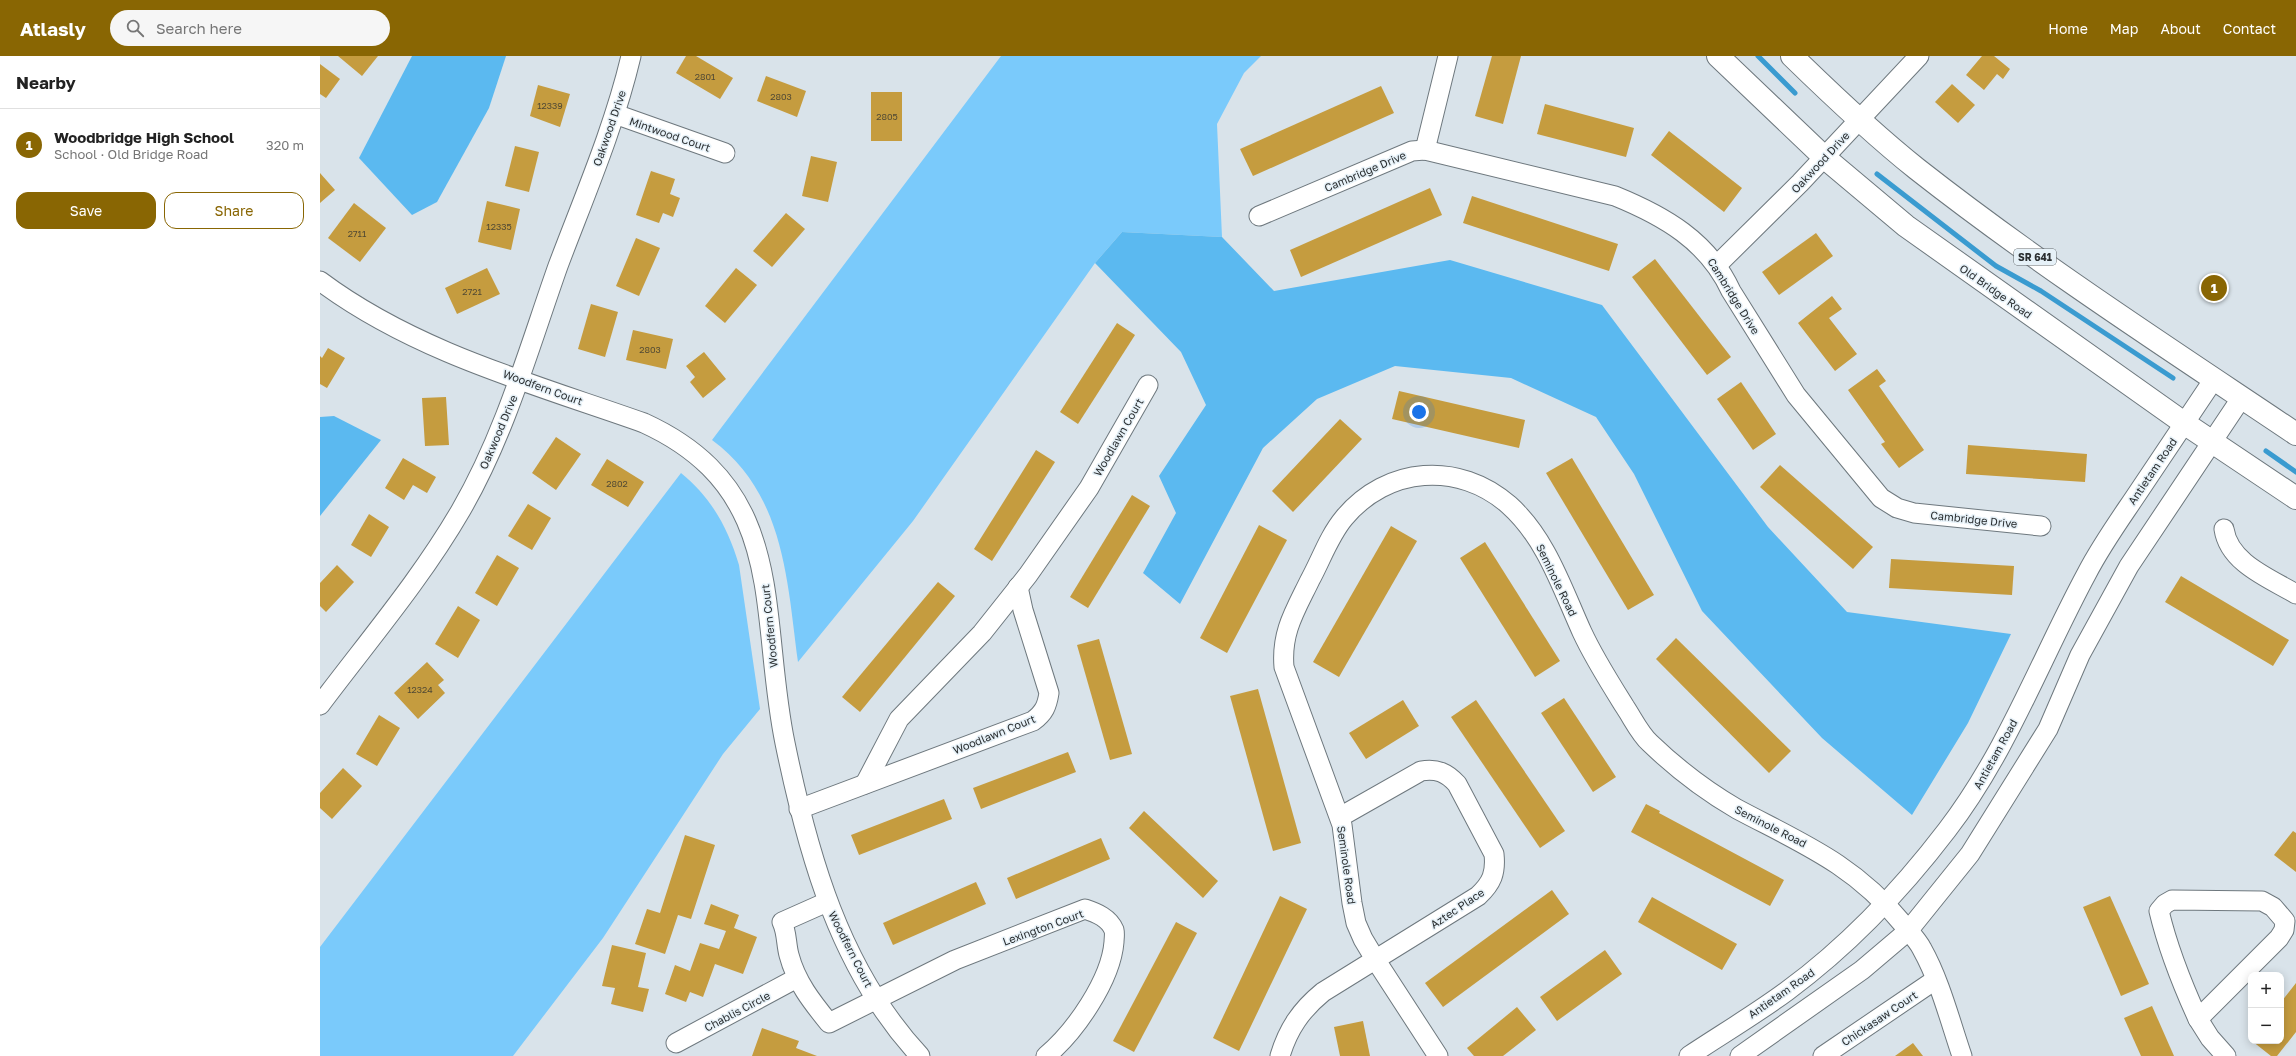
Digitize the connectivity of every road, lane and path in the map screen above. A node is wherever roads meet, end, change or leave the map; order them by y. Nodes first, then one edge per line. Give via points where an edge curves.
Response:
1 (631, 56) edge
2 (1448, 56) edge
3 (1718, 56) edge
4 (1792, 56) edge
5 (1920, 56) edge
6 (615, 114) junction
7 (1859, 120) junction
8 (1425, 150) junction
9 (725, 153) dead end
10 (1825, 158) junction
11 (1260, 216) dead end
12 (1717, 265) junction
13 (320, 281) edge
14 (520, 379) junction
15 (2214, 379) junction
16 (1148, 385) dead end
17 (2242, 397) junction
18 (2184, 423) junction
19 (2296, 434) edge
20 (2212, 442) junction
21 (2296, 498) edge
22 (2041, 526) dead end
23 (2224, 529) dead end
24 (1018, 587) junction
25 (2296, 594) edge
26 (320, 705) edge
27 (865, 784) junction
28 (799, 809) junction
29 (1340, 817) junction
30 (827, 902) junction
31 (1885, 902) junction
32 (1908, 931) junction
33 (1375, 959) junction
34 (797, 978) junction
35 (1935, 980) junction
36 (877, 999) junction
37 (2198, 1019) junction
38 (676, 1043) dead end
39 (920, 1056) edge
40 (1046, 1056) edge
41 (1280, 1056) edge
42 (1438, 1056) edge
43 (1689, 1056) edge
44 (1740, 1056) edge
45 (1823, 1056) edge
46 (1962, 1056) edge
47 (2226, 1056) edge

1 - 6 street, Oakwood Drive
2 - 8 street
3 - 10 main road, Old Bridge Road
4 - 7 main road, SR 641
5 - 7 street, Oakwood Drive
6 - 9 street, Mintwood Court
6 - 14 street, Oakwood Drive
7 - 10 street, Oakwood Drive
7 - 15 main road, SR 641 via 1916,168 2002,234
8 - 11 street, Cambridge Drive via 1412,151
8 - 12 street, Cambridge Drive via 1615,196 1644,208 1676,227 1705,250
10 - 12 street, Oakwood Drive
10 - 18 main road, Old Bridge Road via 1906,226
12 - 22 street, Cambridge Drive via 1796,395 1880,498 1897,508 1914,513
13 - 14 street, Woodfern Court via 354,305 398,330 452,355
14 - 26 street, Oakwood Drive via 487,460 434,555
14 - 28 street, Woodfern Court via 664,432 688,447 727,486 744,514 754,539 767,590 773,672
15 - 17 main road, SR 641
15 - 18 street, Antietam Road
16 - 24 street, Woodlawn Court via 1089,488
17 - 19 main road, SR 641
17 - 20 street
18 - 20 main road, Old Bridge Road
18 - 31 street, Antietam Road via 2106,540 2005,739 1979,784 1916,870
20 - 21 main road, Old Bridge Road
20 - 32 street via 2129,566 2080,655 2048,729 1970,854
23 - 25 street via 2230,549 2239,559
24 - 27 street, Woodlawn Court via 982,633 899,719
24 - 27 street, Woodlawn Court via 1049,693 1048,704 1042,714 1033,721
27 - 28 street, Woodlawn Court
28 - 30 street, Woodfern Court
29 - 31 street, Seminole Road via 1284,667 1282,650 1285,633 1334,532 1359,503 1376,490 1398,481 1428,475 1450,475 1470,480 1488,489 1509,505 1527,524 1542,546 1584,636 1647,741 1707,789 1736,808 1809,845 1841,866
29 - 33 street, Seminole Road via 1356,923
29 - 33 street, Aztec Place via 1421,771 1440,771 1450,776 1457,784 1494,854 1494,876 1489,886 1478,896
30 - 34 street via 782,922
30 - 36 street, Woodfern Court via 853,959
31 - 32 street, Seminole Road
31 - 43 street, Antietam Road via 1824,962 1788,991
32 - 35 street, Seminole Road via 1921,947
32 - 44 street via 1862,970
33 - 41 street, Aztec Place via 1322,992 1307,1005 1294,1022
33 - 42 street, Seminole Road
34 - 36 street via 829,1023
34 - 38 street, Chablis Circle
35 - 45 street, Chickasaw Court
35 - 46 street, Seminole Road
36 - 39 street, Woodfern Court
36 - 40 street, Lexington Court via 955,960 1085,910 1097,914 1108,921 1115,932 1110,965 1075,1025
37 - 37 street via 2181,982 2159,911 2172,900 2262,901 2273,907 2285,921 2284,930
37 - 47 street

